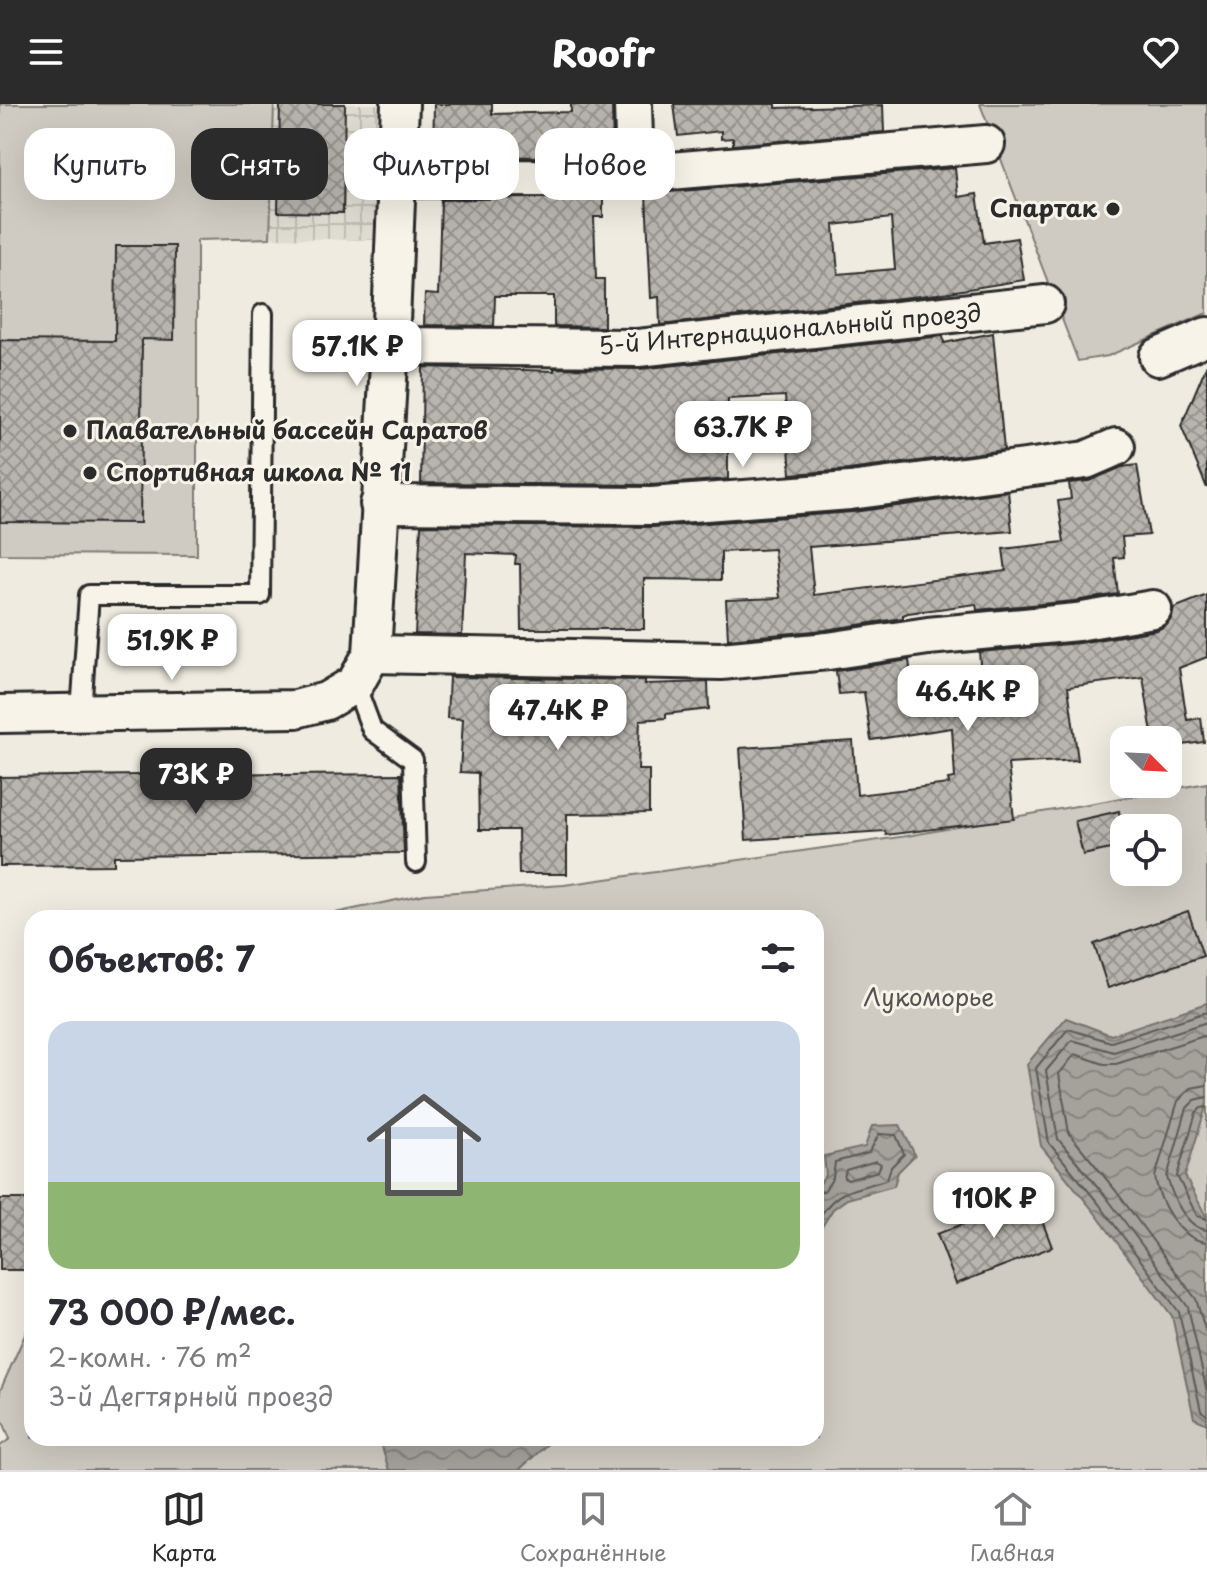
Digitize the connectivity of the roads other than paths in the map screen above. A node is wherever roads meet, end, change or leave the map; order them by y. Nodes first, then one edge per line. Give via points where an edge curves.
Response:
1 (400, 104) edge
2 (633, 104) edge
3 (399, 128) edge
4 (634, 128) edge
5 (986, 144) dead end
6 (675, 171) edge
7 (396, 200) edge
8 (1045, 304) dead end
9 (263, 314) dead end
10 (1207, 336) edge
11 (390, 346) junction
12 (1158, 357) dead end
13 (1116, 447) dead end
14 (379, 504) junction
15 (1153, 609) dead end
16 (364, 669) junction
17 (81, 713) junction
18 (0, 714) edge
19 (416, 862) dead end

1 - 3 street
2 - 4 street
5 - 6 street
7 - 11 street
8 - 11 street, 5-й Интернациональный проезд via 638,348
9 - 17 lane via 260,595 89,595
10 - 12 street
11 - 14 street
13 - 14 street via 1086,460 820,493 652,506
14 - 16 street
15 - 16 street via 721,661
16 - 17 street via 326,701 296,709
16 - 19 lane via 372,730 413,760
17 - 18 street

